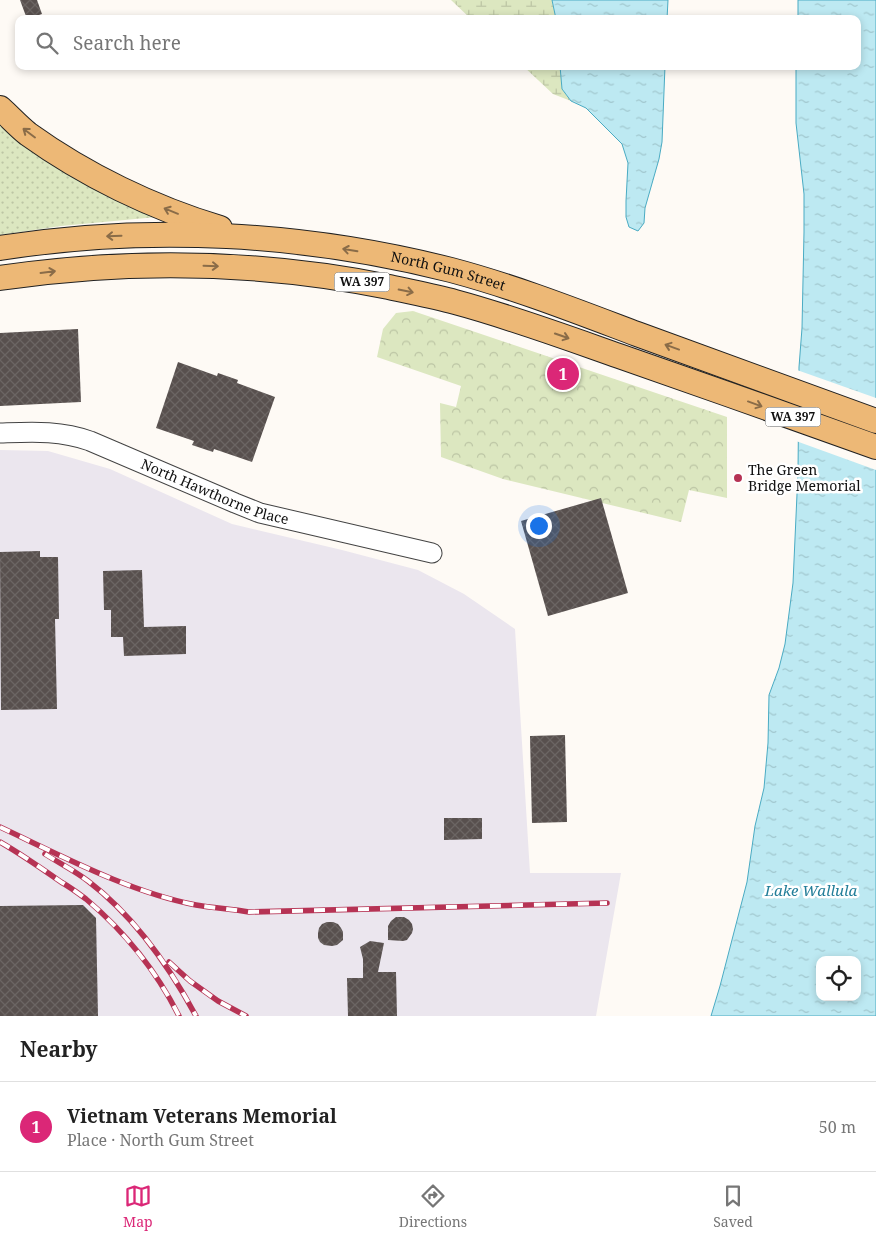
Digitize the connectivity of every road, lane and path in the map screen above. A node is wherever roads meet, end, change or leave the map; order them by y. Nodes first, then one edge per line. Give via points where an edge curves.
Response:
1 (0, 108) edge
2 (250, 238) junction
3 (0, 248) edge
4 (0, 278) edge
5 (876, 421) edge
6 (0, 433) edge
7 (876, 447) edge
8 (432, 553) dead end

2 -> 1 main road via 192,220 120,188 67,160 27,133
2 -> 3 main road, North Gum Street / WA 397 via 107,236
5 -> 2 main road, North Gum Street / WA 397 via 520,291 452,271 347,249
4 -> 7 main road, North Gum Street / WA 397 via 84,268 227,266 373,284 454,302 553,333
6 - 8 street, North Hawthorne Place via 76,436 260,513

